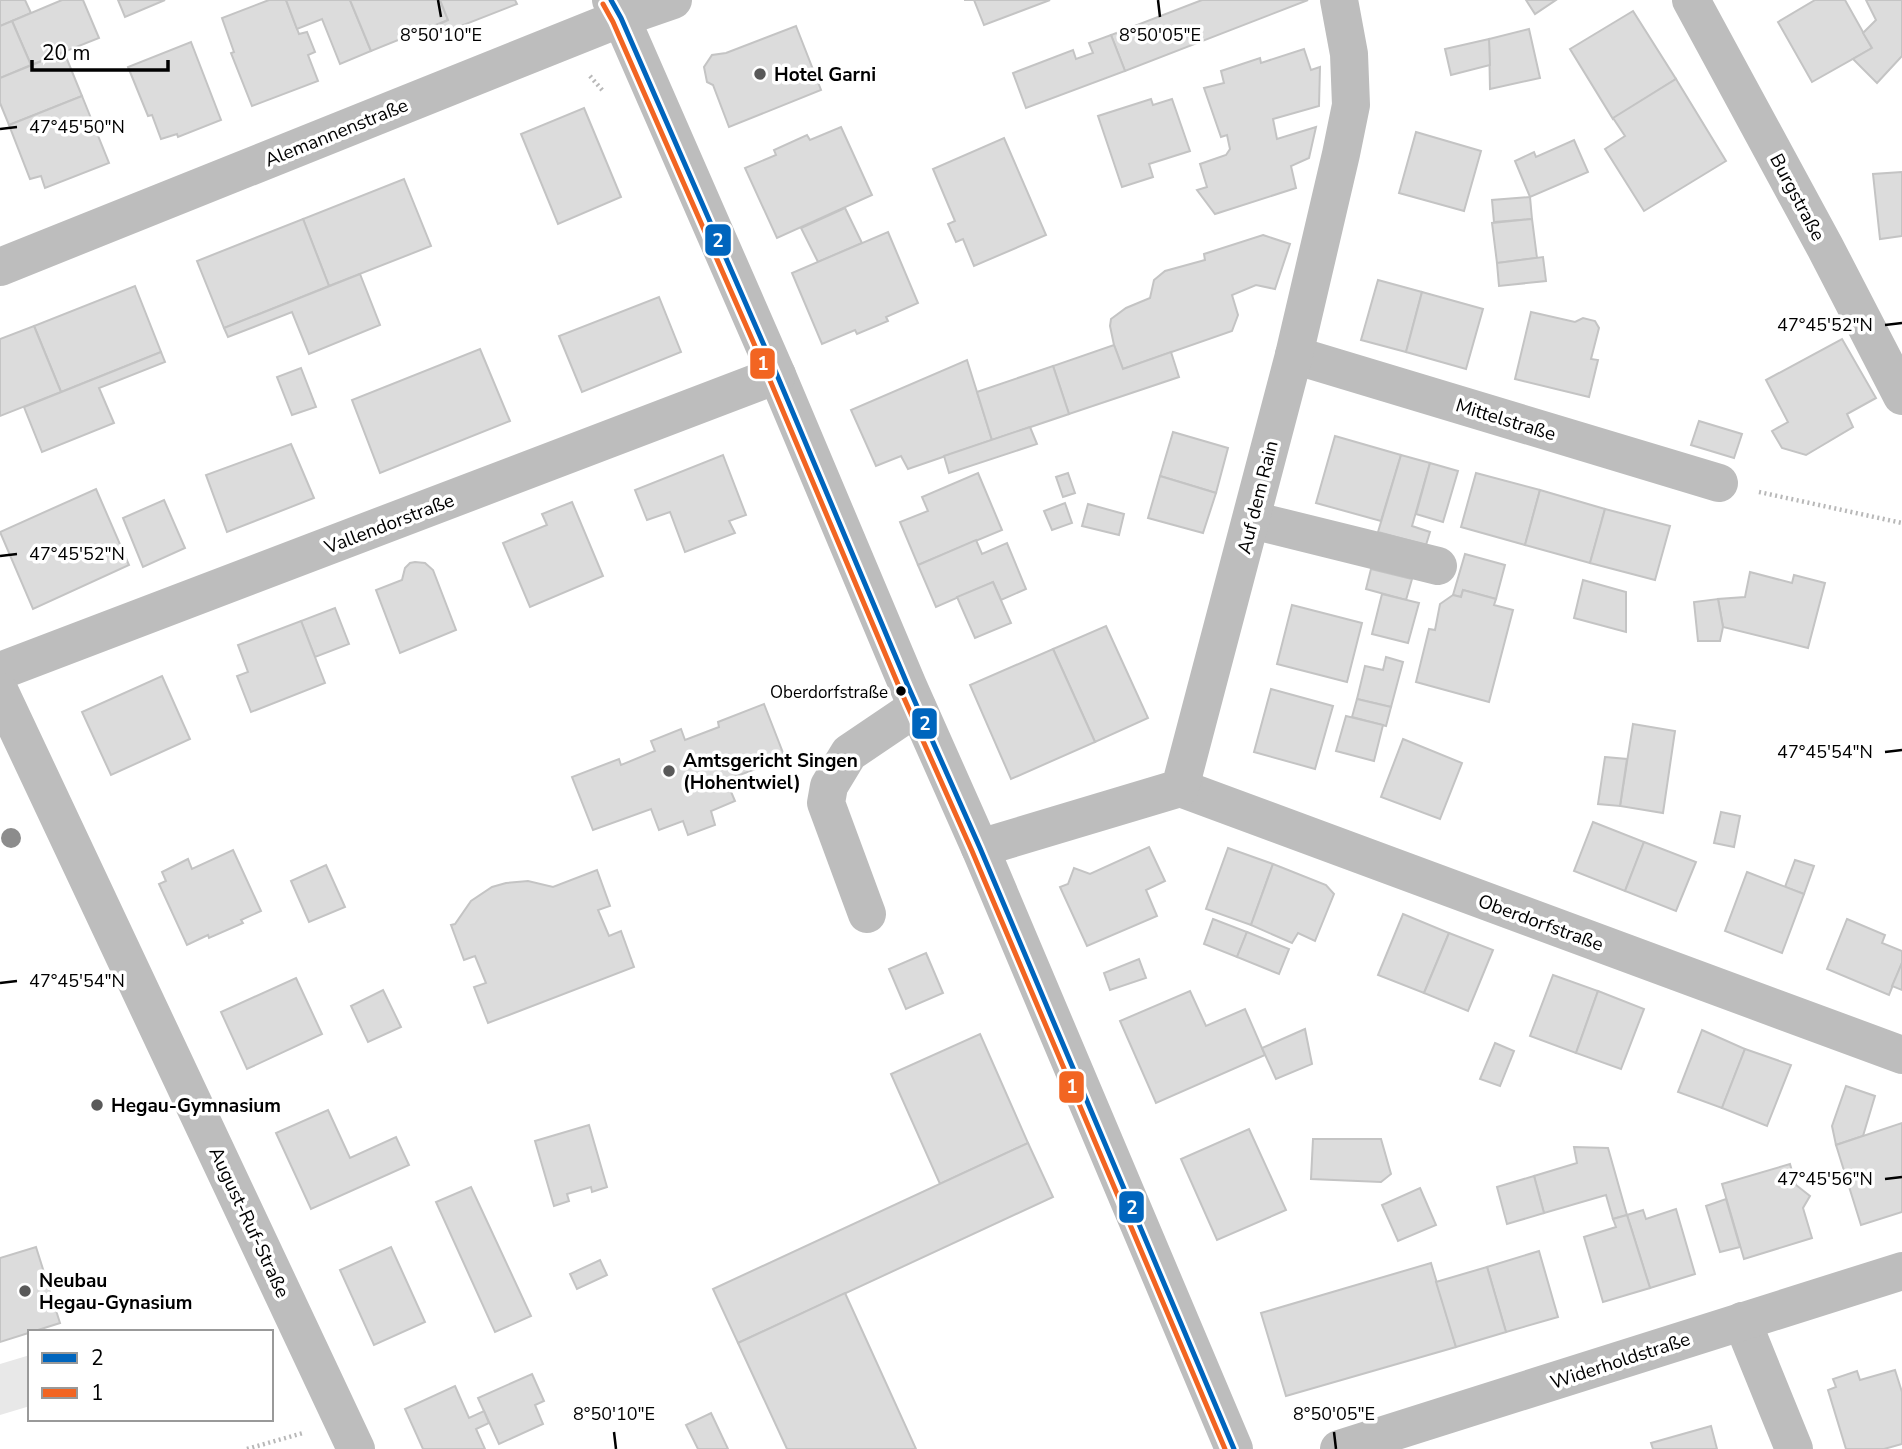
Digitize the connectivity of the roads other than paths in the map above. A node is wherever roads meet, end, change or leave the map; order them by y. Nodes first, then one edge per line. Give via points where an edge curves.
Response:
1 (673, 0) edge
2 (1339, 0) edge
3 (1691, 0) edge
4 (616, 9) edge
5 (0, 267) edge
6 (1294, 355) junction
7 (777, 375) junction
8 (1902, 396) edge
9 (1719, 483) road end
10 (1252, 520) junction
11 (1438, 566) dead end
12 (0, 671) edge
13 (0, 692) edge
14 (918, 707) junction
15 (1180, 788) junction
16 (981, 848) junction
17 (867, 914) dead end
18 (1902, 1055) edge
19 (1902, 1271) edge
20 (1742, 1321) junction
21 (350, 1435) edge
22 (1234, 1449) edge
23 (1339, 1449) edge
24 (1794, 1449) edge

1 - 4 street, Alemannenstraße
2 - 6 street, Auf dem Rain via 1349,54 1351,105
3 - 8 street, Burgstraße
4 - 5 street, Alemannenstraße
4 - 7 street
6 - 9 street, Mittelstraße
6 - 10 street, Auf dem Rain
7 - 12 street, Vallendorstraße
7 - 14 street
10 - 11 street
10 - 15 street, Auf dem Rain
13 - 21 street, August-Ruf-Straße
14 - 16 street
14 - 17 street via 849,753 829,786 826,803
15 - 16 street
15 - 18 street, Oberdorfstraße
16 - 22 street
19 - 20 street, Widerholdstraße
20 - 23 street, Widerholdstraße
20 - 24 street

